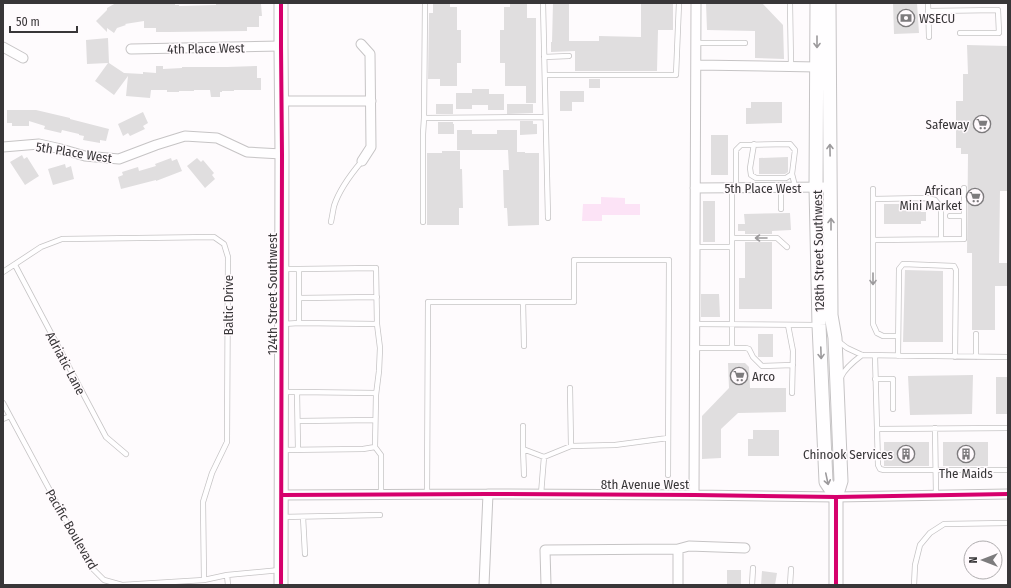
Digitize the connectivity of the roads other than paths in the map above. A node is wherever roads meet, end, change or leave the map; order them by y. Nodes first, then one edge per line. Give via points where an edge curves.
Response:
1 (281, 3) edge
2 (425, 3) edge
3 (543, 3) edge
4 (679, 3) edge
5 (696, 3) edge
6 (790, 3) edge
7 (817, 3) edge
8 (830, 3) edge
9 (928, 3) edge
10 (998, 3) edge
11 (998, 10) junction
12 (929, 12) junction
13 (960, 33) dead end
14 (929, 37) dead end
15 (696, 43) junction
16 (361, 44) dead end
17 (745, 44) dead end
18 (281, 46) junction
19 (3, 47) edge
20 (132, 49) dead end
21 (544, 56) junction
22 (569, 56) dead end
23 (23, 58) dead end
24 (696, 65) junction
25 (790, 67) junction
26 (817, 67) junction
27 (545, 75) junction
28 (282, 101) junction
29 (371, 101) junction
30 (545, 117) junction
31 (424, 118) junction
32 (754, 144) junction
33 (3, 147) edge
34 (282, 154) junction
35 (362, 161) joint
36 (792, 174) junction
37 (831, 187) junction
38 (695, 188) junction
39 (734, 188) junction
40 (781, 188) junction
41 (794, 188) junction
42 (816, 188) junction
43 (964, 188) dead end
44 (873, 189) dead end
45 (873, 199) junction
46 (781, 209) dead end
47 (950, 216) dead end
48 (964, 216) junction
49 (548, 218) dead end
50 (331, 222) dead end
51 (422, 222) dead end
52 (732, 238) junction
53 (941, 239) junction
54 (873, 240) junction
55 (695, 247) junction
56 (732, 247) junction
57 (787, 247) dead end
58 (15, 265) junction
59 (282, 269) junction
60 (299, 269) junction
61 (3, 272) edge
62 (377, 297) junction
63 (299, 298) junction
64 (523, 302) junction
65 (299, 323) junction
66 (282, 324) junction
67 (377, 324) junction
68 (695, 324) junction
69 (732, 324) junction
70 (788, 325) junction
71 (819, 325) junction
72 (976, 334) dead end
73 (898, 336) junction
74 (835, 338) junction
75 (524, 346) dead end
76 (694, 348) junction
77 (732, 348) junction
78 (862, 356) junction
79 (875, 356) junction
80 (898, 356) junction
81 (955, 357) junction
82 (976, 357) junction
83 (1008, 357) edge
84 (793, 365) junction
85 (876, 379) junction
86 (837, 384) junction
87 (570, 388) dead end
88 (282, 392) junction
89 (297, 392) junction
90 (376, 393) junction
91 (792, 393) dead end
92 (3, 403) edge
93 (893, 409) dead end
94 (10, 416) junction
95 (3, 419) edge
96 (375, 420) junction
97 (298, 421) junction
98 (523, 426) dead end
99 (935, 428) junction
100 (1008, 428) edge
101 (877, 429) junction
102 (668, 438) junction
103 (571, 446) junction
104 (375, 447) junction
105 (523, 449) junction
106 (282, 450) junction
107 (298, 450) junction
108 (126, 454) dead end
109 (544, 457) junction
110 (935, 470) junction
111 (1008, 470) edge
112 (524, 475) dead end
113 (668, 475) dead end
114 (488, 494) junction
115 (541, 494) junction
116 (1008, 494) edge
117 (282, 495) junction
118 (381, 495) junction
119 (427, 495) junction
120 (694, 495) junction
121 (936, 495) junction
122 (836, 497) junction
123 (380, 515) dead end
124 (282, 517) junction
125 (303, 517) junction
126 (1008, 523) edge
127 (745, 548) dead end
128 (678, 549) junction
129 (305, 554) dead end
130 (753, 568) dead end
131 (282, 569) junction
132 (791, 569) dead end
133 (227, 575) junction
134 (204, 580) junction
135 (228, 585) edge
136 (281, 585) edge
137 (484, 585) edge
138 (546, 585) edge
139 (678, 585) edge
140 (752, 585) edge
141 (790, 585) edge
142 (836, 585) edge
143 (914, 585) edge

1 - 18 main road, 124th Street Southwest
2 - 31 lane
3 - 21 lane
4 - 27 lane via 676,75
5 - 15 street
6 - 25 lane
7 -> 26 main road, 128th Street Southwest
37 -> 8 main road, 128th Street Southwest
9 - 12 lane
10 - 11 lane
11 - 12 lane
11 - 13 lane via 998,33
12 - 14 lane
15 - 17 lane
15 - 24 street
16 - 29 street via 370,54
18 - 20 street, 4th Place West
18 - 28 main road, 124th Street Southwest
19 - 23 street
21 - 22 lane
21 - 27 lane
24 - 25 street
24 - 38 street
25 - 26 street
26 - 42 main road, 128th Street Southwest
27 - 30 lane
28 - 29 street
28 - 34 main road, 124th Street Southwest
29 - 35 street via 371,147
30 - 31 lane
30 - 49 lane
31 - 51 lane
32 - 36 lane via 790,144 795,150
32 - 36 lane via 751,175 756,178 786,178
32 - 39 lane via 741,145 736,150
33 - 34 street, 5th Place West via 39,144 85,156 119,160 185,136 217,138 246,152
34 - 59 main road, 124th Street Southwest
35 - 50 lane via 336,201
36 - 41 lane
37 - 42 street, 5th Place West
74 -> 37 main road, 128th Street Southwest via 831,315
38 - 39 street, 5th Place West
38 - 55 street
39 - 40 street, 5th Place West
39 - 52 lane
40 - 41 street, 5th Place West
40 - 46 lane
41 - 42 street, 5th Place West
42 - 71 main road, 128th Street Southwest
43 - 48 lane
44 - 45 lane
45 - 53 lane via 935,200 941,207
45 - 54 lane
47 - 48 lane
48 - 53 lane via 964,239
52 - 56 lane
57 -> 52 lane via 777,238
53 - 54 lane
54 -> 73 lane via 873,324 877,333
55 - 56 lane
55 - 68 street
56 - 69 lane
58 - 61 lane
58 - 108 lane, Adriatic Lane via 106,437
58 - 134 lane, Baltic Drive via 41,247 62,239 214,237 224,244 228,257 227,442 212,473 203,502
59 - 60 lane
59 - 66 main road, 124th Street Southwest
60 - 62 lane via 376,268
60 - 63 lane
62 - 63 lane
62 - 67 lane
63 - 65 lane
64 - 75 lane
64 - 102 lane via 574,302 574,260 669,260
64 - 119 lane via 428,302
65 - 66 lane
65 - 67 lane
66 - 88 main road, 124th Street Southwest
67 - 90 lane via 380,348
68 - 69 lane
68 - 76 street
69 - 70 lane
69 - 77 lane
70 - 71 lane
70 - 84 lane
71 -> 122 main road, 128th Street Southwest via 826,482
72 - 82 lane
73 - 80 lane
73 - 81 lane via 899,270 903,264 954,266
74 - 78 lane
74 - 86 main road, 128th Street Southwest
76 - 77 lane
76 - 120 street
77 - 84 lane via 749,349 762,366
78 - 79 lane
78 - 86 lane via 843,372
79 - 80 lane
79 - 85 lane
80 - 81 lane
81 - 82 lane
82 - 83 lane
84 - 91 lane
85 - 93 lane via 893,379
85 - 101 lane
86 - 122 main road, 128th Street Southwest via 841,481
87 - 103 lane
88 - 89 lane
88 - 106 main road, 124th Street Southwest
89 - 90 lane
89 - 97 lane
90 - 96 lane
92 - 94 lane, Pacific Boulevard
94 - 95 lane
94 - 134 lane, Pacific Boulevard via 90,567 104,580 122,585
96 - 97 lane
96 - 104 lane
97 - 107 lane
98 - 105 lane
99 - 100 lane
99 - 101 lane
99 - 110 lane
101 - 110 lane via 880,469
102 - 103 lane via 614,445
102 - 113 lane
103 - 109 lane
104 - 107 lane
104 - 118 lane via 381,455
105 - 109 lane
105 - 112 lane
106 - 107 lane
106 - 117 main road, 124th Street Southwest
109 - 115 lane
110 - 111 lane
110 - 121 lane
114 - 115 street, 8th Avenue West
114 - 119 street, 8th Avenue West
114 - 137 street
115 - 120 street, 8th Avenue West
116 - 121 street, 8th Avenue West
117 - 118 street, 8th Avenue West
117 - 124 main road, 124th Street Southwest
118 - 119 street, 8th Avenue West
120 - 122 street, 8th Avenue West
121 - 122 street, 8th Avenue West
122 - 142 main road, 128th Street Southwest
123 - 125 lane
124 - 125 lane
124 - 131 main road, 124th Street Southwest
125 - 129 lane
126 - 143 lane via 944,524 930,533 920,545 915,564
127 - 128 street via 689,546
128 - 138 street via 545,550
128 - 139 street
130 - 140 lane
131 - 133 lane, Pacific Boulevard
131 - 136 main road, 124th Street Southwest
132 - 141 lane
133 - 134 lane, Pacific Boulevard
133 - 135 lane

